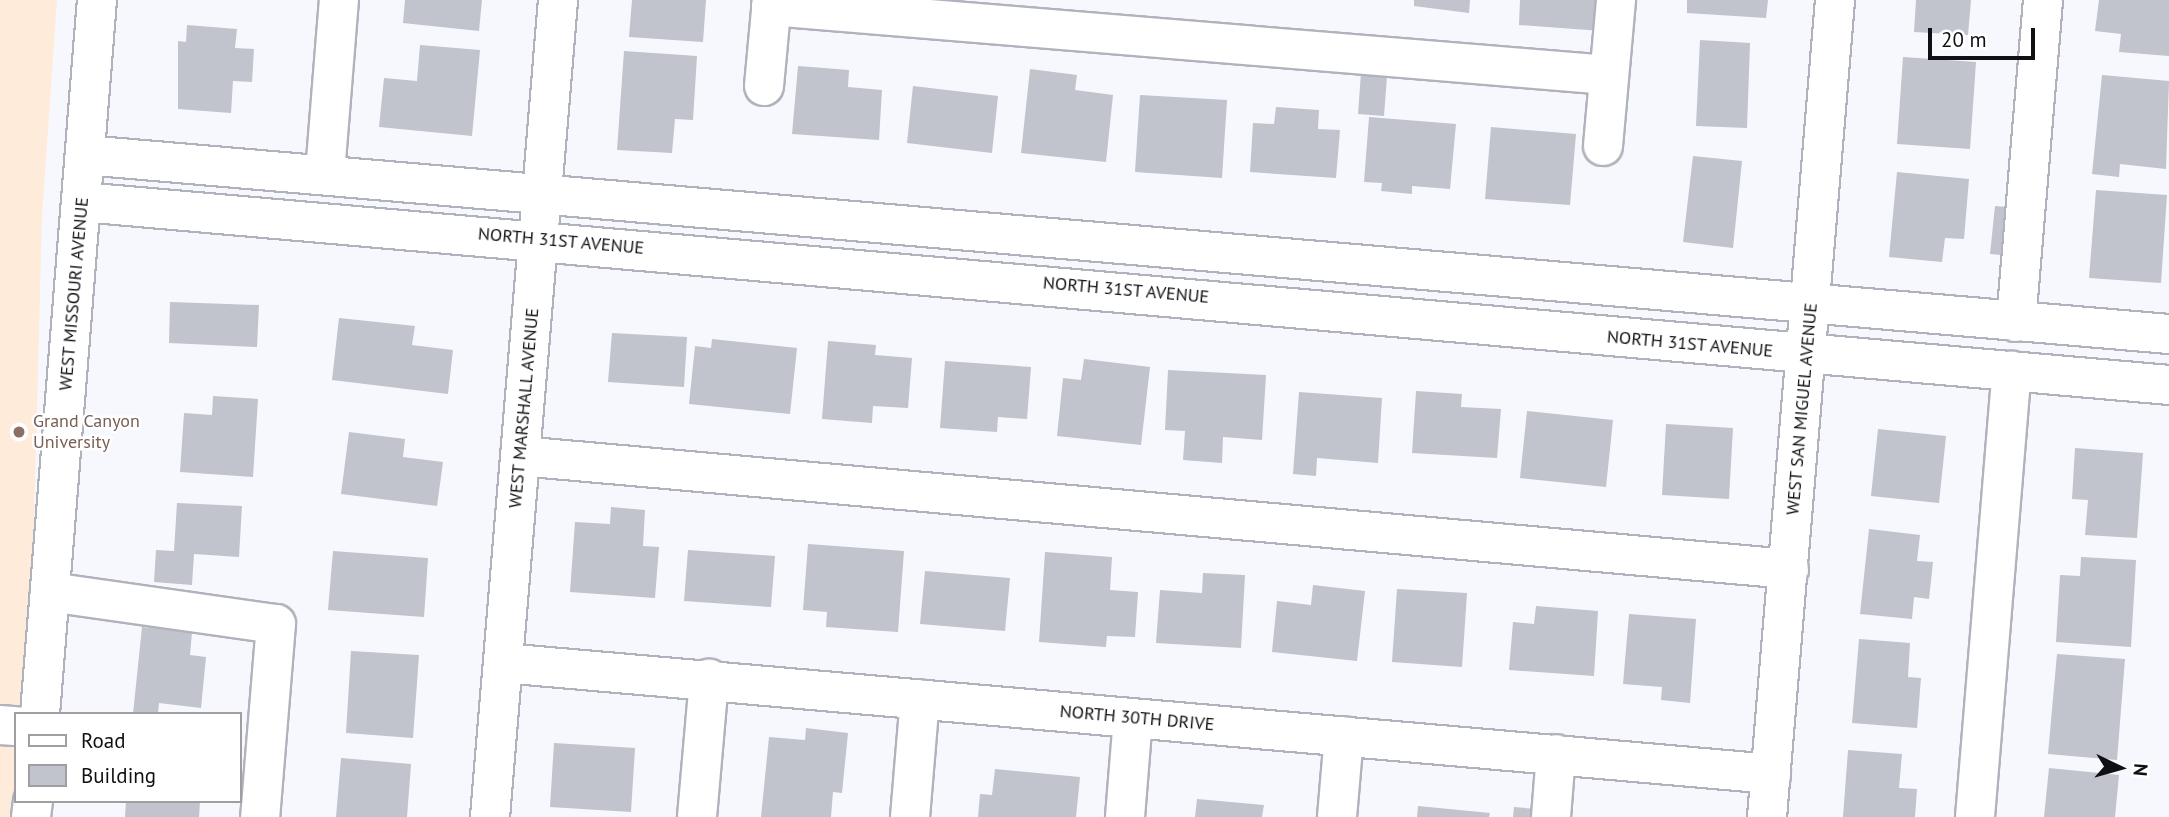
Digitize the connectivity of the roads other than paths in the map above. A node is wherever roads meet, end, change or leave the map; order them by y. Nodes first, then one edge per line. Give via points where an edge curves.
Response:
1 (97, 0) edge
2 (339, 0) edge
3 (558, 0) edge
4 (1616, 0) edge
5 (1835, 0) edge
6 (2043, 0) edge
7 (771, 3) edge
8 (1608, 75) junction
9 (764, 86) dead end
10 (1603, 146) dead end
11 (85, 155) junction
12 (325, 173) junction
13 (542, 193) junction
14 (82, 202) junction
15 (538, 239) junction
16 (1209, 251) junction
17 (1205, 297) junction
18 (1811, 304) junction
19 (2015, 322) junction
20 (2169, 334) edge
21 (1807, 355) junction
22 (2012, 371) junction
23 (2169, 385) edge
24 (520, 456) junction
25 (1789, 569) junction
26 (50, 592) junction
27 (503, 663) junction
28 (709, 679) junction
29 (920, 699) junction
30 (40, 712) edge
31 (1133, 719) junction
32 (1344, 736) junction
33 (1556, 754) junction
34 (1771, 774) junction
35 (260, 817) edge
36 (490, 817) edge
37 (697, 817) edge
38 (910, 817) edge
39 (1125, 817) edge
40 (1337, 817) edge
41 (1551, 817) edge
42 (1767, 817) edge
43 (1975, 817) edge

1 - 11 street, WEST MISSOURI AVENUE
2 - 12 street
3 - 13 street, WEST MARSHALL AVENUE
4 - 8 street
5 - 18 street, WEST SAN MIGUEL AVENUE
6 - 19 street
7 - 8 street
7 - 9 street
8 - 10 street
11 - 12 street
11 - 14 street, WEST MISSOURI AVENUE
12 - 13 street
13 - 15 street, WEST MARSHALL AVENUE
13 - 16 street
14 - 15 street, NORTH 31ST AVENUE
14 - 26 street, WEST MISSOURI AVENUE
15 - 17 street, NORTH 31ST AVENUE
15 - 24 street, WEST MARSHALL AVENUE
16 - 17 street
16 - 18 street
17 - 21 street, NORTH 31ST AVENUE
18 - 19 street
18 - 21 street, WEST SAN MIGUEL AVENUE
19 - 20 street
21 - 22 street, NORTH 31ST AVENUE
21 - 25 street, WEST SAN MIGUEL AVENUE
22 - 23 street, NORTH 31ST AVENUE
22 - 43 street
24 - 25 street
24 - 27 street, WEST MARSHALL AVENUE
25 - 34 street, WEST SAN MIGUEL AVENUE
26 - 30 street, WEST MISSOURI AVENUE
26 - 35 street via 276,624
27 - 28 street, NORTH 30TH DRIVE
27 - 36 street, WEST MARSHALL AVENUE
28 - 29 street, NORTH 30TH DRIVE
28 - 37 street
29 - 31 street, NORTH 30TH DRIVE
29 - 38 street
31 - 32 street, NORTH 30TH DRIVE
31 - 39 street
32 - 33 street, NORTH 30TH DRIVE
32 - 40 street
33 - 34 street, NORTH 30TH DRIVE
33 - 41 street
34 - 42 street, WEST SAN MIGUEL AVENUE

